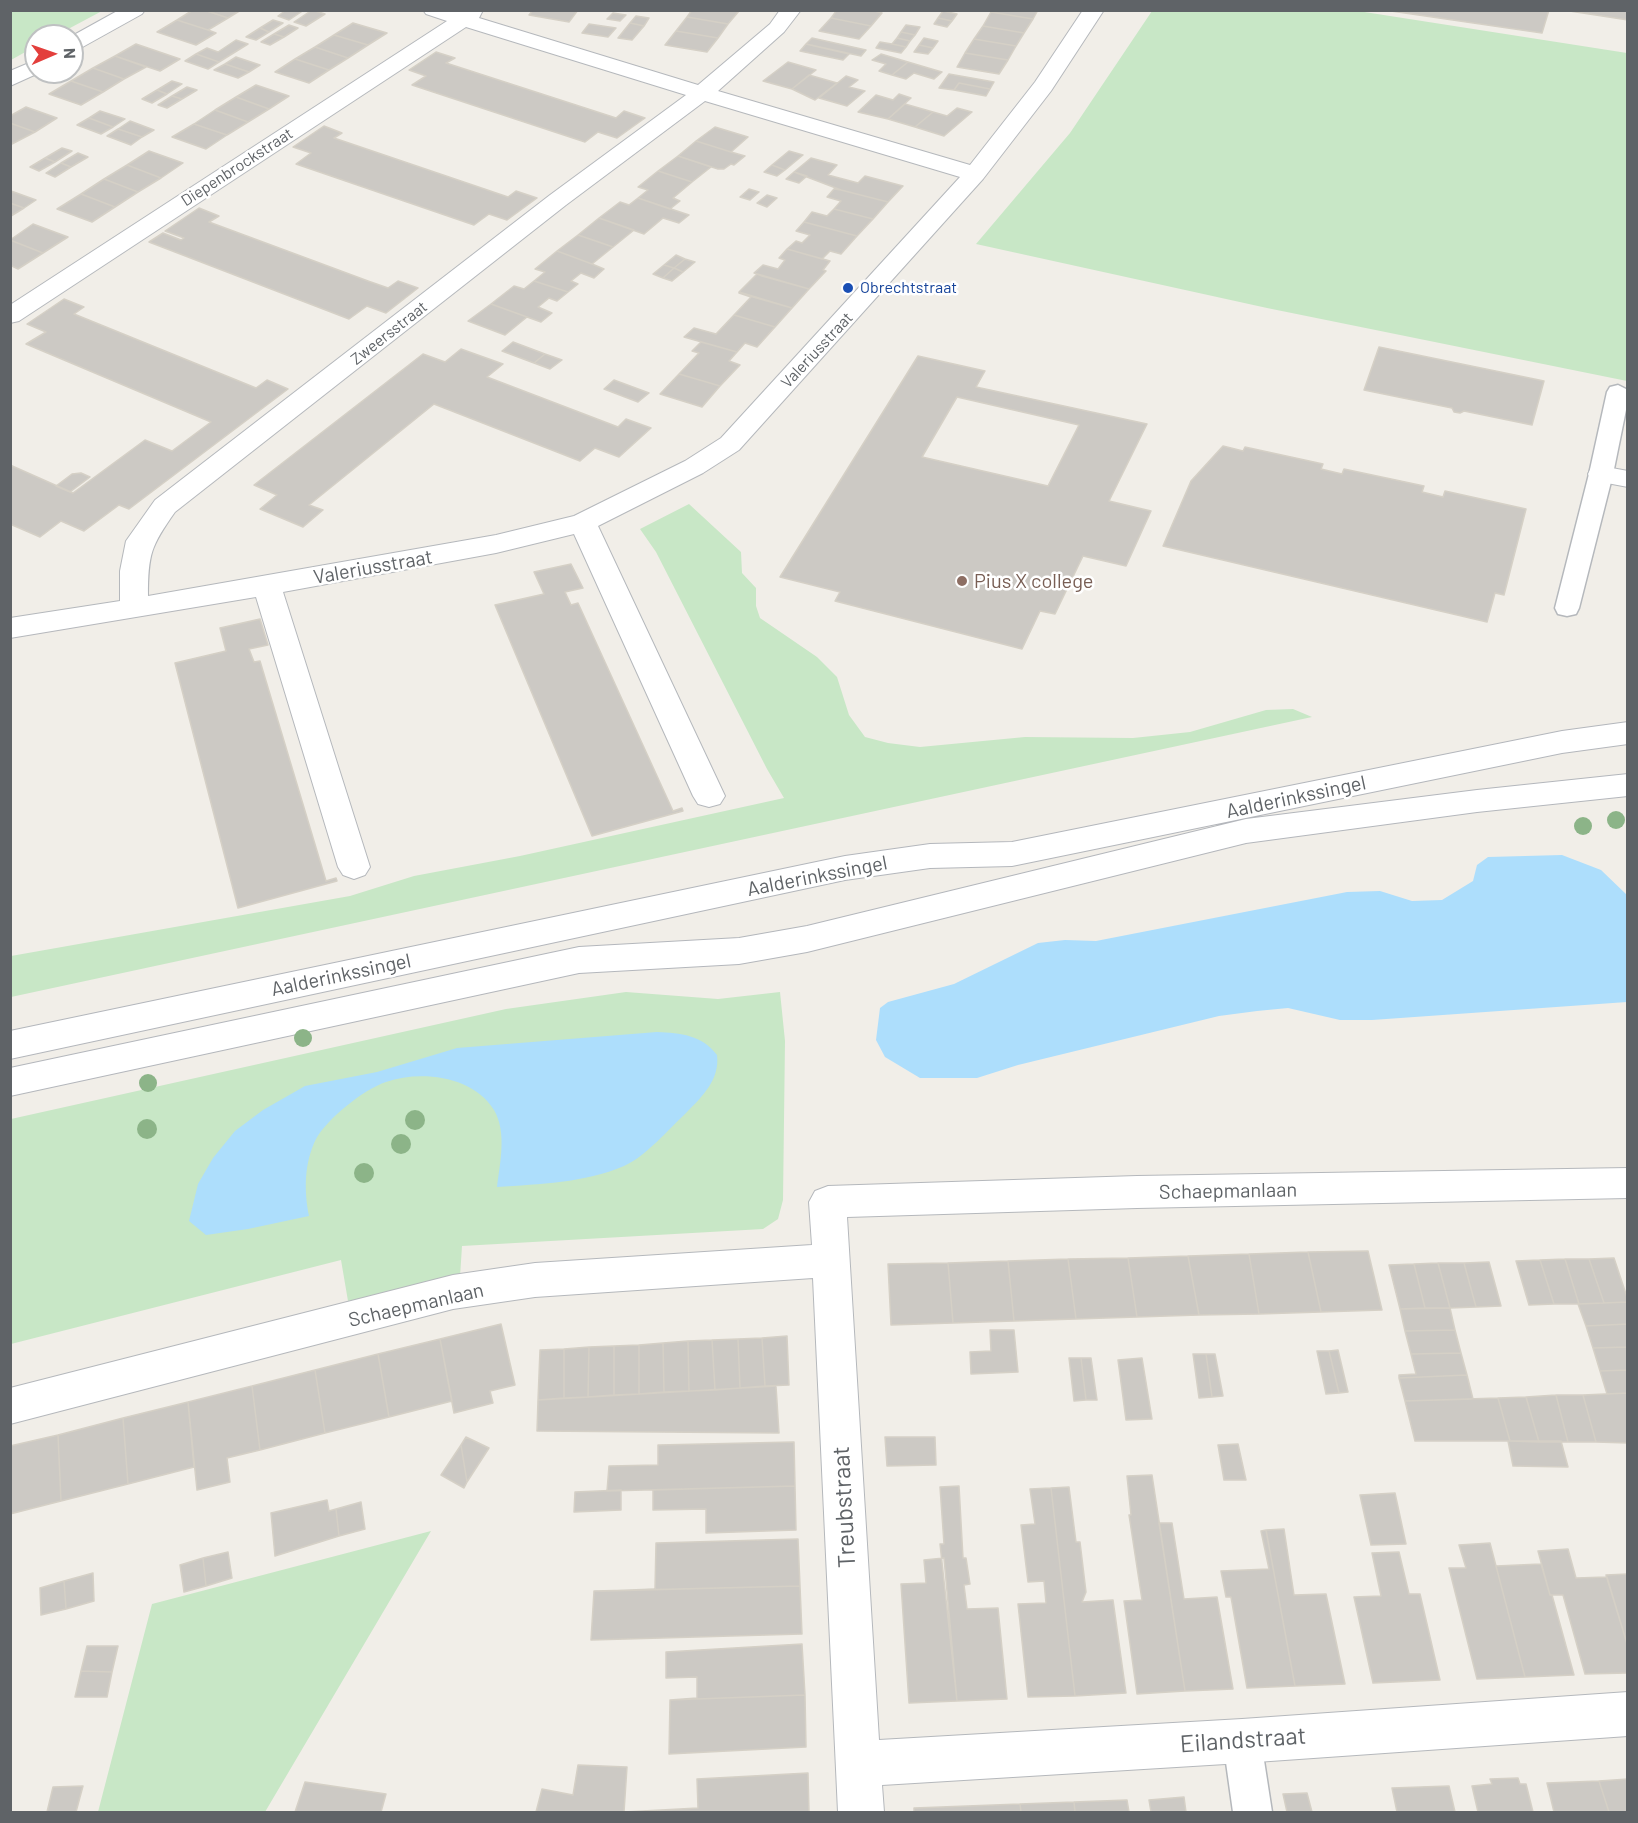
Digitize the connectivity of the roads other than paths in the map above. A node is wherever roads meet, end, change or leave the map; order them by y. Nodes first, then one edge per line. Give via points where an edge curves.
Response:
1 (135, 10) edge
2 (433, 10) edge
3 (791, 10) edge
4 (1094, 10) edge
5 (470, 15) edge
6 (84, 38) edge
7 (24, 72) edge
8 (10, 80) edge
9 (702, 93) junction
10 (975, 174) junction
11 (10, 316) edge
12 (1618, 392) dead end
13 (1601, 474) junction
14 (1628, 479) edge
15 (584, 523) junction
16 (267, 586) junction
17 (134, 608) junction
18 (1567, 608) dead end
19 (10, 628) edge
20 (1628, 734) edge
21 (1628, 785) edge
22 (709, 796) dead end
23 (354, 867) dead end
24 (10, 1045) edge
25 (10, 1082) edge
26 (1628, 1183) edge
27 (828, 1202) joint
28 (831, 1260) junction
29 (10, 1406) edge
30 (1628, 1714) edge
31 (1242, 1741) junction
32 (858, 1764) junction
33 (861, 1812) edge
34 (1253, 1812) edge

1 - 6 street
2 - 5 street
3 - 9 street, Zweersstraat via 777,28
4 - 10 street, Valeriusstraat via 1043,86
5 - 9 street
5 - 11 street, Diepenbrockstraat
7 - 8 street
9 - 10 street
9 - 17 street, Zweersstraat via 165,506 140,541 134,571
10 - 15 street, Valeriusstraat via 730,444 694,467
12 - 13 lane
13 - 14 street
13 - 18 lane
15 - 16 street, Valeriusstraat via 495,544
15 - 22 street
16 - 17 street, Valeriusstraat
16 - 23 street
17 - 19 street, Valeriusstraat
20 - 24 street, Aalderinkssingel via 1562,742 1012,854 930,856 845,868
21 - 25 street, Aalderinkssingel via 1246,831 807,939 739,951 579,960
26 - 27 street, Schaepmanlaan
27 - 28 street, Treubstraat
28 - 29 street, Schaepmanlaan via 535,1280 453,1292
28 - 32 street, Treubstraat
30 - 31 street, Eilandstraat
31 - 32 street, Eilandstraat
31 - 34 lane
32 - 33 street, Treubstraat

